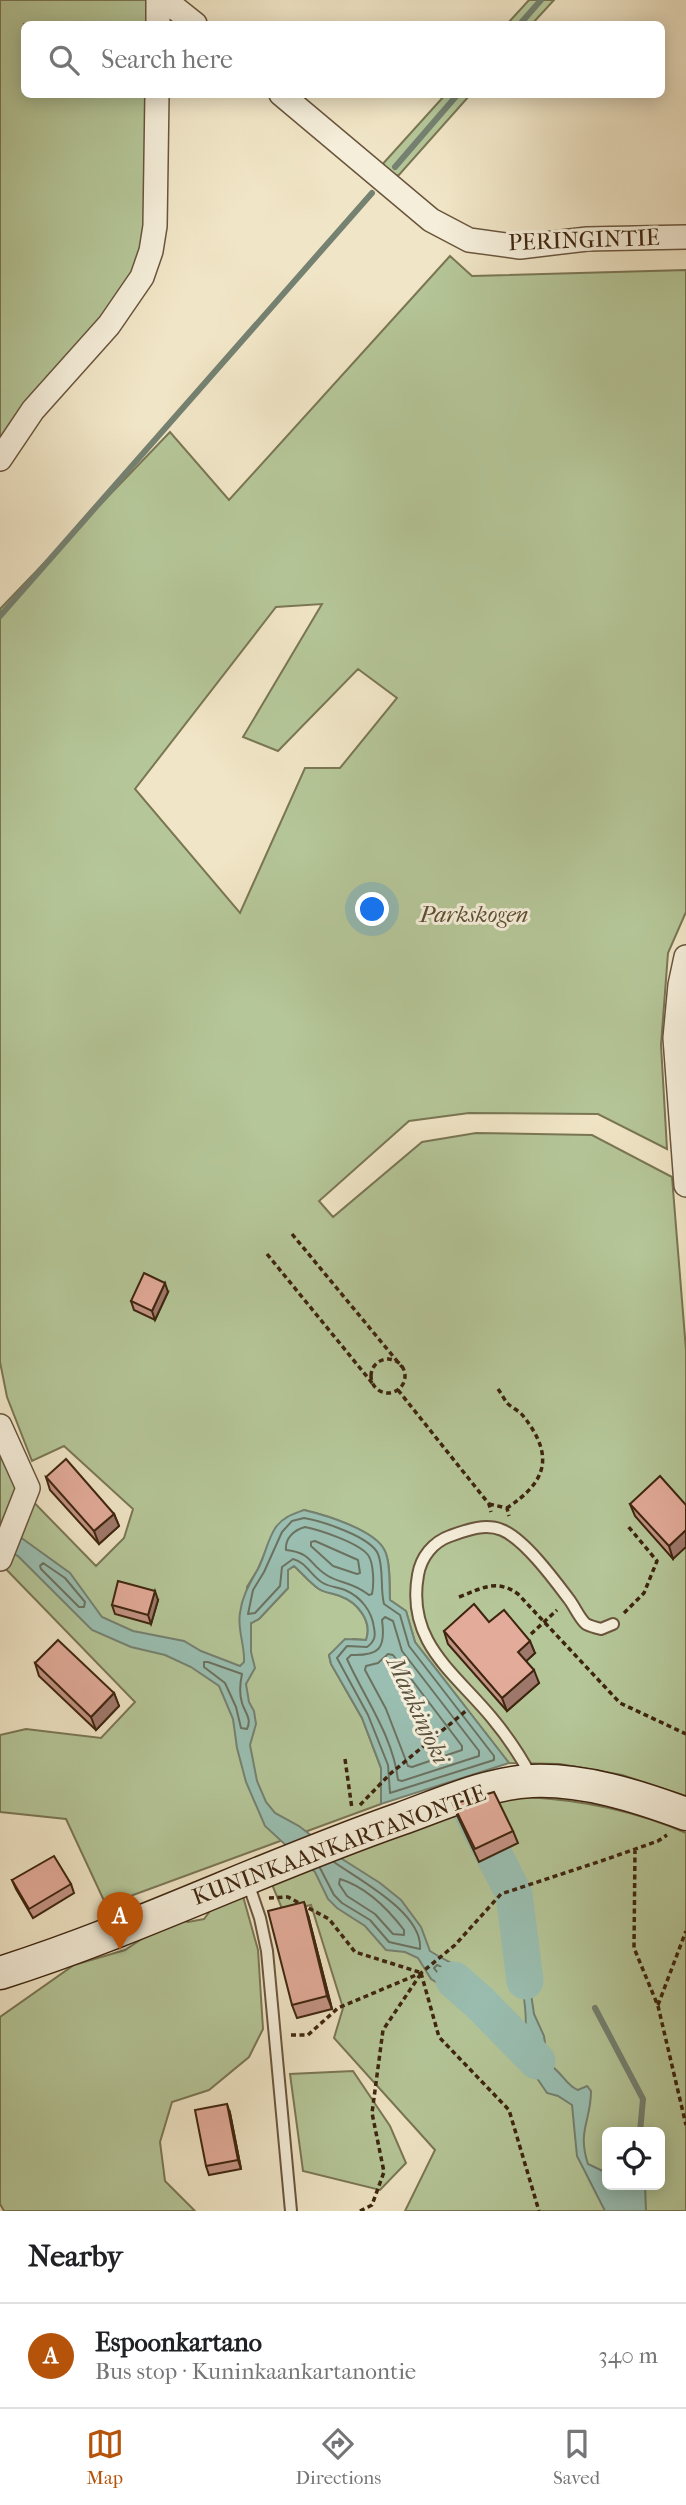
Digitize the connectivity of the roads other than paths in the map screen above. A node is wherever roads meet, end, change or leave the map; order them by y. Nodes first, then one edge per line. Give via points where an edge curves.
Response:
1 (158, 0) edge
2 (165, 0) edge
3 (158, 21) edge
4 (191, 21) edge
5 (157, 98) edge
6 (286, 98) edge
7 (686, 237) edge
8 (0, 459) edge
9 (686, 957) edge
10 (686, 1185) edge
11 (0, 1426) edge
12 (0, 1558) edge
13 (613, 1624) road end
14 (534, 1781) junction
15 (681, 1821) edge
16 (246, 1877) junction
17 (0, 1973) edge
18 (291, 2211) edge

1 - 3 street
2 - 4 street
5 - 8 street via 155,226 142,277 109,325 33,410
6 - 7 street, PERINGINTIE via 430,220 469,240 520,247 587,239
9 - 10 street via 675,1038
11 - 12 street via 28,1488
13 - 14 lane via 601,1629 586,1623 513,1535 495,1528 471,1529 446,1538 429,1549 420,1566 415,1594 426,1641 491,1717
14 - 15 street, KUNINKAANKARTANONTIE via 581,1784 629,1795
14 - 16 street, KUNINKAANKARTANONTIE via 495,1787 446,1803
16 - 17 street, KUNINKAANKARTANONTIE via 64,1952
16 - 18 lane via 267,1951

